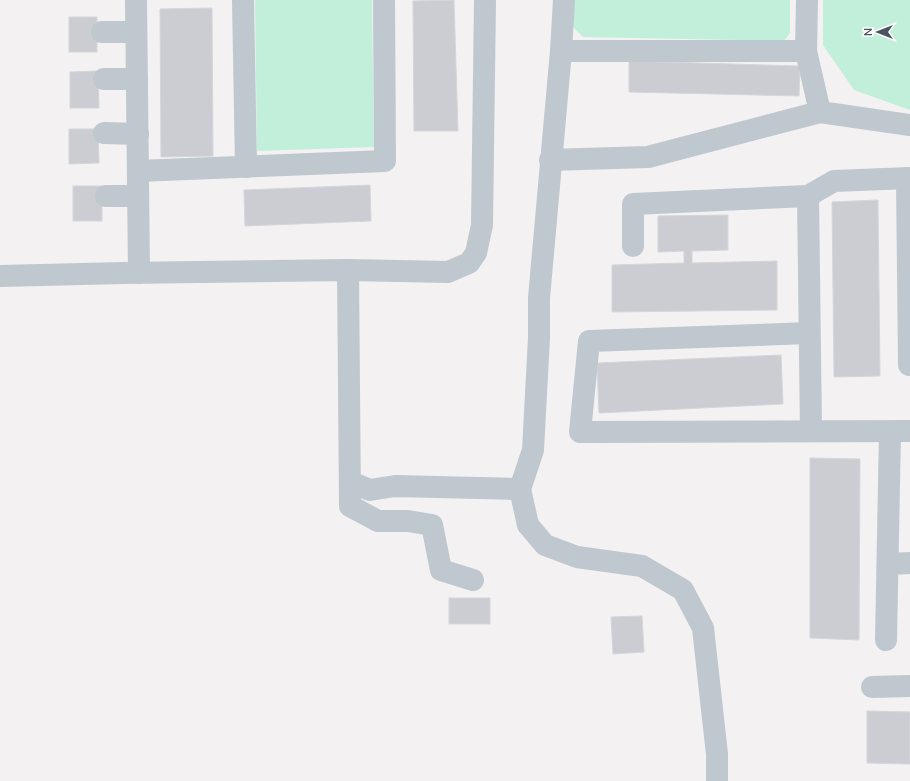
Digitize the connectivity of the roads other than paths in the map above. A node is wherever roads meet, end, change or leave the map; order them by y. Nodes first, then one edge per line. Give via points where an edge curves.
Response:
1 (136, 0) edge
2 (243, 0) edge
3 (384, 0) edge
4 (485, 0) edge
5 (564, 0) edge
6 (807, 0) edge
7 (102, 32) dead end
8 (136, 32) junction
9 (561, 51) junction
10 (806, 51) junction
11 (104, 79) dead end
12 (137, 79) junction
13 (820, 112) junction
14 (910, 126) edge
15 (104, 133) dead end
16 (138, 134) junction
17 (550, 160) junction
18 (246, 167) junction
19 (138, 171) junction
20 (909, 178) edge
21 (106, 196) dead end
22 (138, 196) junction
23 (808, 196) junction
24 (633, 246) dead end
25 (348, 270) junction
26 (139, 273) junction
27 (0, 276) edge
28 (809, 334) junction
29 (909, 365) edge
30 (810, 431) junction
31 (900, 432) edge
32 (350, 482) junction
33 (520, 489) junction
34 (910, 563) edge
35 (888, 564) junction
36 (473, 580) dead end
37 (886, 640) dead end
38 (910, 686) edge
39 (872, 687) dead end
40 (717, 781) edge

1 - 8 street
2 - 18 street
3 - 18 street via 385,161
4 - 25 street via 482,225 476,253 469,263 448,272
5 - 9 street
6 - 10 street
7 - 8 street
8 - 12 street
9 - 10 street
9 - 17 street
10 - 13 street
11 - 12 street
12 - 16 street
13 - 14 street
13 - 17 street via 648,157
15 - 16 street
16 - 19 street
17 - 33 street via 539,298 533,450
18 - 19 street
19 - 22 street
20 - 23 street via 834,180
20 - 29 street
21 - 22 street
22 - 26 street
23 - 24 street via 633,204
23 - 28 street
25 - 26 street
25 - 32 street
26 - 27 street
28 - 30 street
28 - 30 street via 589,341 580,432
30 - 31 street
31 - 35 street
32 - 33 street via 370,490 395,486
32 - 36 street via 350,506 378,521 408,521 432,525 441,570
33 - 40 street via 528,525 545,545 577,557 642,566 683,590 703,628 717,754
34 - 35 street
35 - 37 street
38 - 39 street

